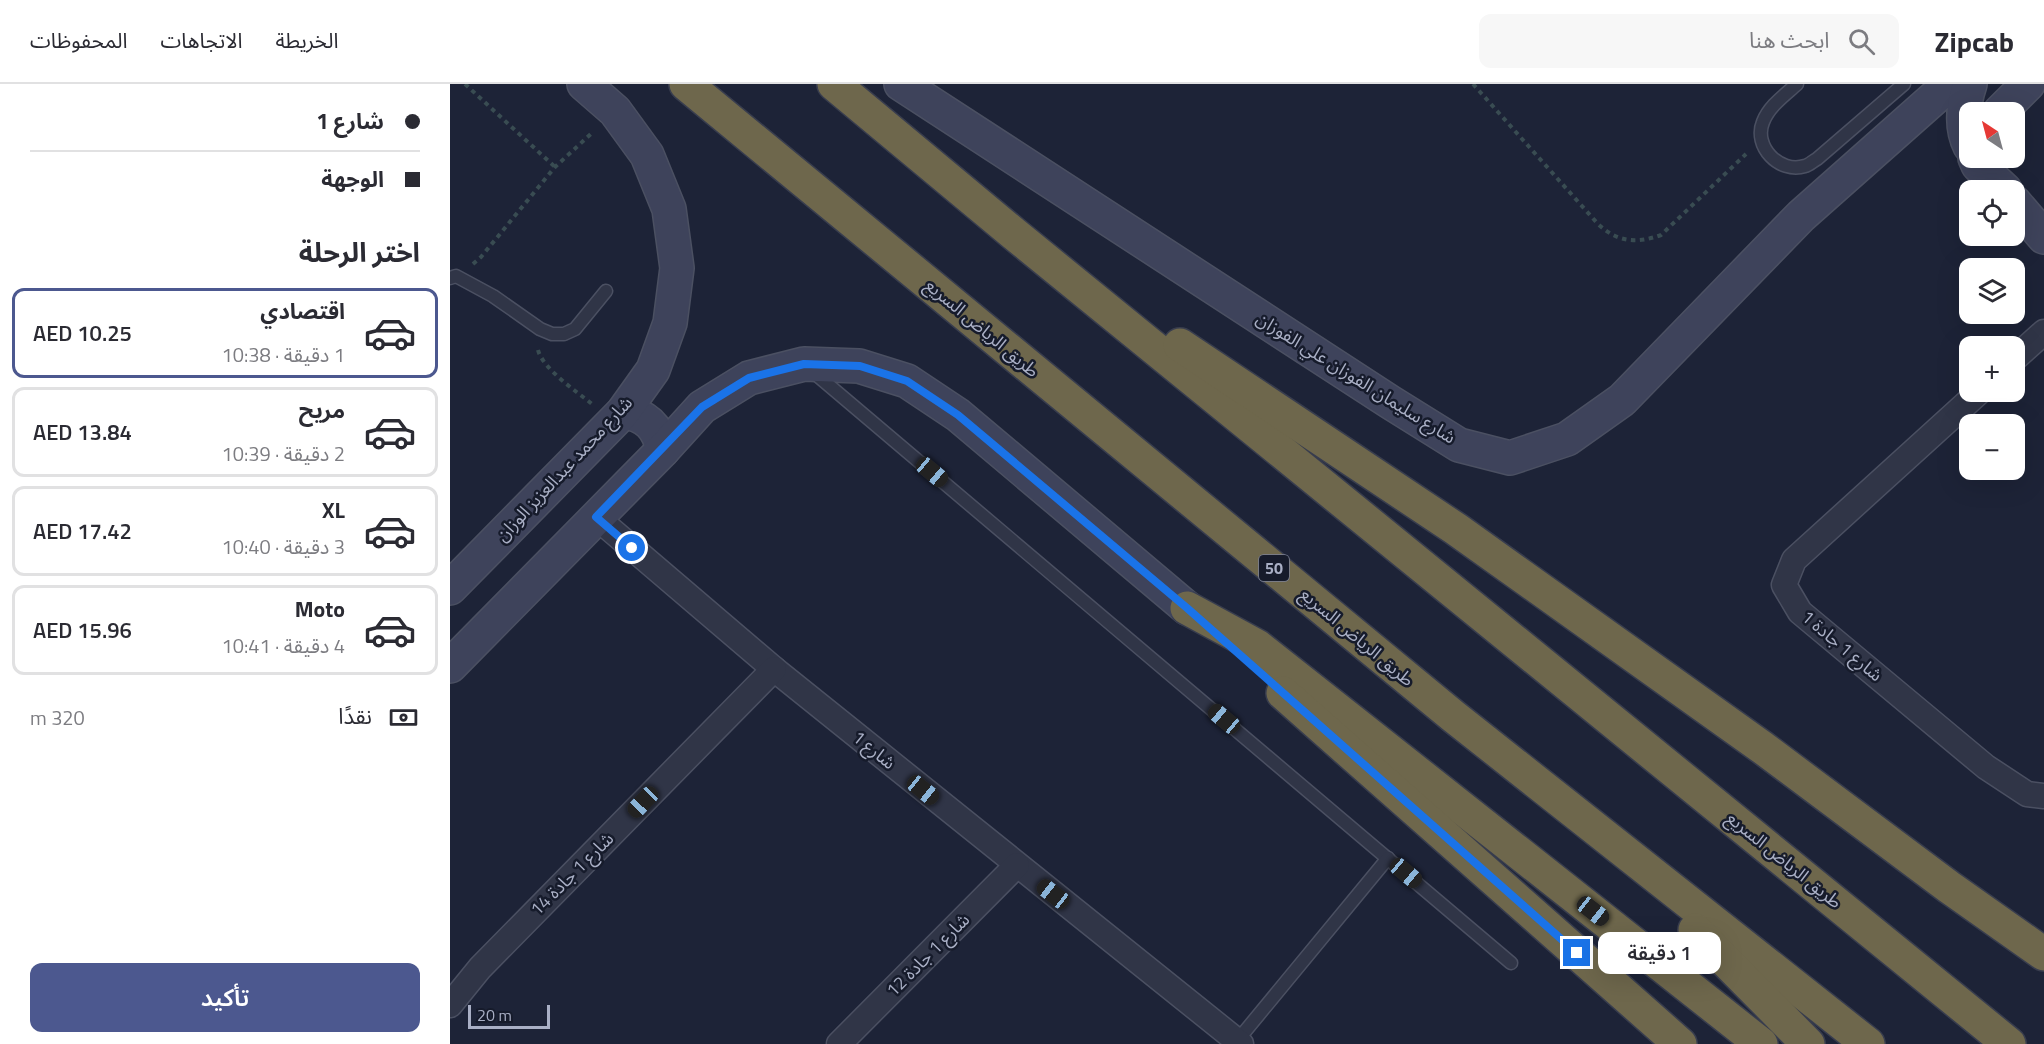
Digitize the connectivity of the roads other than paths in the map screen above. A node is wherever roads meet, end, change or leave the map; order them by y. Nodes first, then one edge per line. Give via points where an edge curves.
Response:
1 (584, 84) edge
2 (686, 84) edge
3 (834, 84) edge
4 (901, 84) edge
5 (1797, 84) edge
6 (1904, 84) edge
7 (1950, 84) edge
8 (1970, 84) edge
9 (2028, 84) edge
10 (1964, 102) edge
11 (2010, 102) edge
12 (1982, 168) edge
13 (1999, 180) edge
14 (2025, 212) edge
15 (1013, 233) junction
16 (2044, 237) edge
17 (453, 277) edge
18 (606, 291) dead end
19 (2044, 332) edge
20 (2025, 349) edge
21 (804, 364) junction
22 (1967, 402) edge
23 (618, 417) junction
24 (663, 450) junction
25 (596, 517) junction
26 (450, 588) edge
27 (1187, 608) junction
28 (450, 666) edge
29 (774, 669) junction
30 (1453, 716) junction
31 (2044, 796) edge
32 (1388, 858) junction
33 (1017, 865) junction
34 (1949, 887) junction
35 (2044, 954) edge
36 (1511, 963) dead end
37 (2044, 966) edge
38 (450, 1005) edge
39 (1239, 1043) edge
40 (838, 1044) edge
41 (1680, 1044) edge
42 (1761, 1044) edge
43 (1808, 1044) edge
44 (1868, 1044) edge
45 (2009, 1044) edge

1 - 23 street, شارع محمد عبدالعزيز الوزان via 615,111 647,155 669,209 677,268 670,322 653,370
2 - 30 highway, طريق الرياض السريع / 50
3 - 15 highway, طريق الرياض السريع
4 - 7 street, شارع سليمان الفوزان علي الفوزان via 1449,439 1510,458 1567,439 1622,400 1801,216
5 - 6 lane via 1768,111 1762,124 1761,139 1767,152 1790,167 1804,166 1817,159
8 - 10 street
9 - 11 street
12 - 13 street
14 - 16 street
15 - 34 highway via 1456,528
15 - 45 highway, طريق الرياض السريع
17 - 18 lane via 493,296 552,334 575,329
19 - 20 street
21 - 24 street via 749,378 702,407
21 - 27 street via 860,366 907,381 958,415
21 - 32 lane
22 - 31 street, شارع 1 جادة 1 via 1794,560 1784,585 1800,612 1986,767 2027,794
23 - 24 street via 635,414 646,419 654,427
23 - 26 street, شارع محمد عبدالعزيز الوزان
24 - 25 street
25 - 28 street
25 - 29 street, شارع 1
27 - 41 highway
27 - 42 highway via 1257,646
29 - 33 street, شارع 1
29 - 38 street, شارع 1 جادة 14 via 480,968
30 - 43 highway via 1673,908
30 - 44 highway, طريق الرياض السريع / 50
32 - 36 lane
32 - 39 lane
33 - 39 street, شارع 1
33 - 40 street, شارع 1 جادة 12
34 - 35 highway
34 - 37 highway

